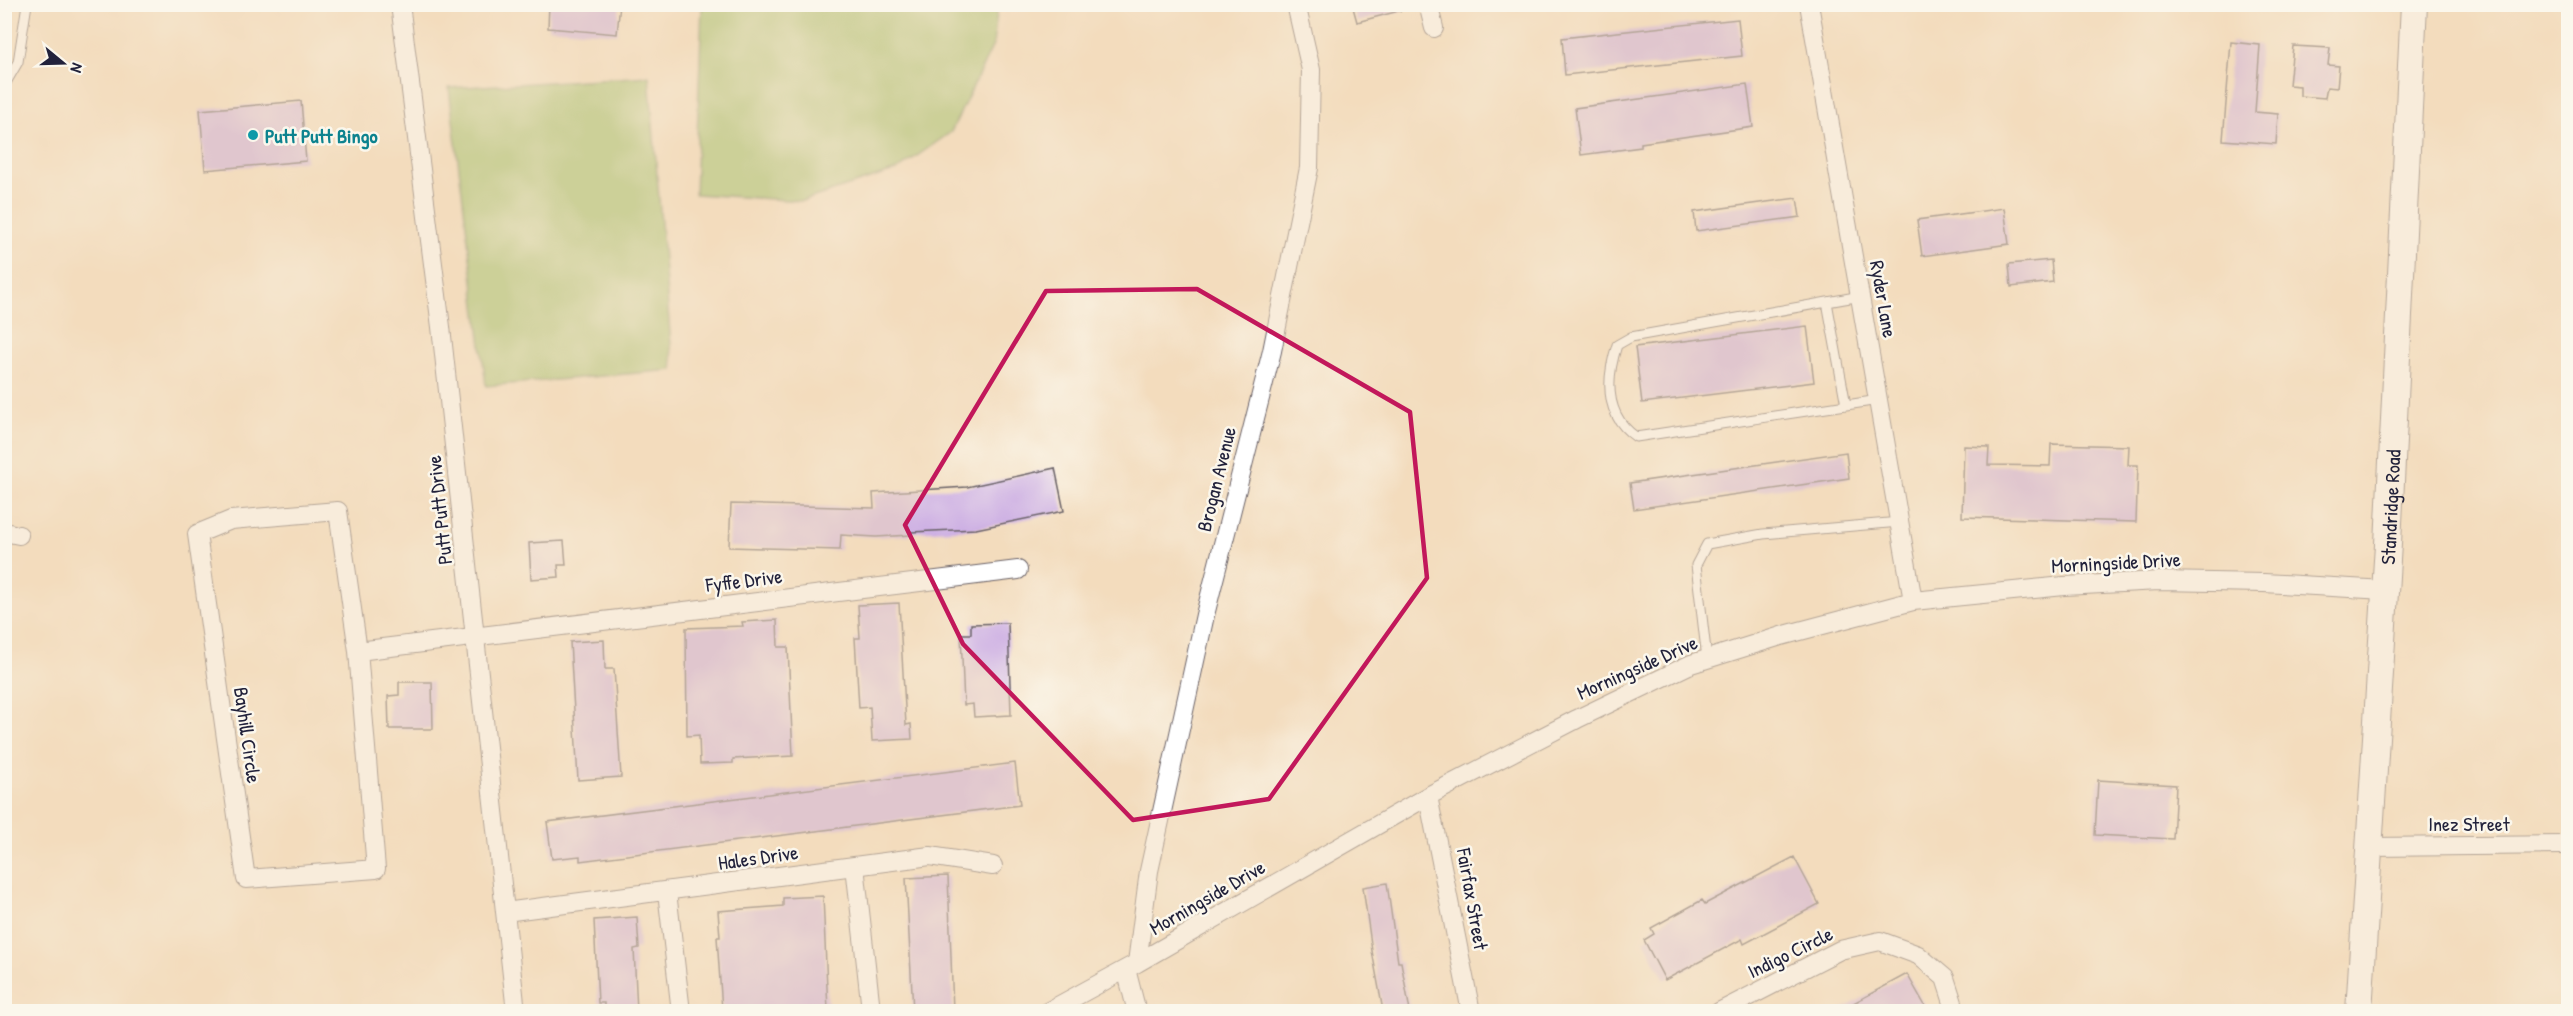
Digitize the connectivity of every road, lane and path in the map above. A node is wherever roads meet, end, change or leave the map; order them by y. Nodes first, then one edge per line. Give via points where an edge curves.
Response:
1 (27, 4) edge
2 (400, 4) edge
3 (1296, 4) edge
4 (1428, 4) edge
5 (1809, 4) edge
6 (2414, 4) edge
7 (1434, 28) dead end
8 (4, 86) edge
9 (1861, 296) junction
10 (1827, 302) junction
11 (1879, 400) junction
12 (1846, 405) junction
13 (1900, 522) junction
14 (1018, 570) dead end
15 (2385, 590) junction
16 (1913, 601) junction
17 (476, 638) junction
18 (358, 651) junction
19 (1707, 659) junction
20 (1428, 796) junction
21 (2568, 845) edge
22 (2369, 847) junction
23 (855, 866) junction
24 (993, 866) dead end
25 (667, 892) junction
26 (505, 912) junction
27 (1132, 966) junction
28 (870, 1001) dead end
29 (516, 1011) edge
30 (681, 1011) edge
31 (1047, 1011) edge
32 (1137, 1011) edge
33 (1471, 1011) edge
34 (1719, 1011) edge
35 (1956, 1011) edge
36 (2359, 1011) edge

1 - 8 lane via 18,62
2 - 17 street, Putt Putt Drive
3 - 27 street, Brogan Avenue via 1311,70 1309,168 1272,351 1205,615
4 - 7 street
5 - 9 street, Ryder Lane
6 - 15 street, Standridge Road
9 - 10 lane
9 - 11 street, Ryder Lane
10 - 12 lane
10 - 12 lane via 1631,337 1617,345 1609,369 1611,401 1621,427 1636,437
11 - 12 lane
11 - 13 street, Ryder Lane
13 - 16 street, Ryder Lane
13 - 19 lane via 1763,534 1707,544 1696,565
14 - 17 street, Fyffe Drive
15 - 16 street, Morningside Drive via 2159,581
15 - 22 street, Standridge Road
16 - 19 street, Morningside Drive
17 - 18 street
17 - 26 street, Putt Putt Drive
18 - 18 street, Bayhill Circle via 375,869 246,879 197,534 231,520 338,511
19 - 20 street, Morningside Drive via 1577,718
20 - 27 street, Morningside Drive
20 - 33 street, Fairfax Street
21 - 22 street, Inez Street
22 - 36 street, Standridge Road
23 - 24 street, Hales Drive via 930,856
23 - 25 street, Hales Drive
23 - 28 street
25 - 26 street, Hales Drive
25 - 30 street
26 - 29 street, Putt Putt Drive
27 - 31 street, Morningside Drive
27 - 32 street, Brogan Avenue
34 - 35 street, Indigo Circle via 1840,950 1880,941 1918,955 1945,978

